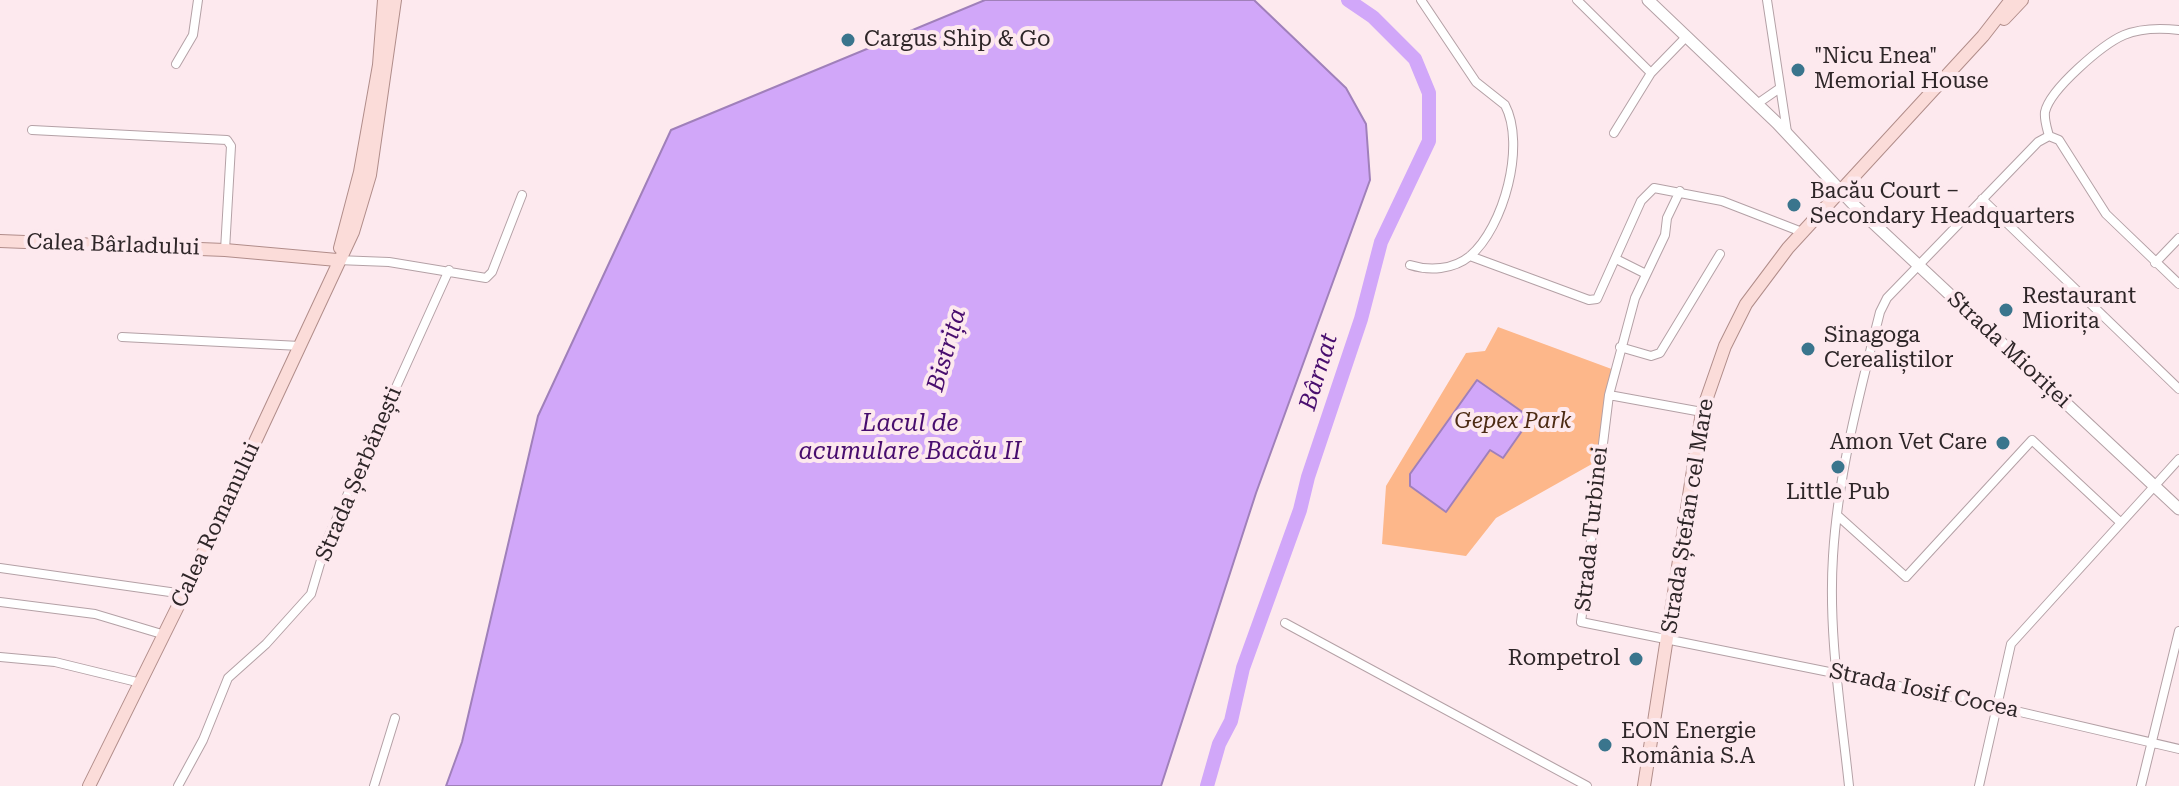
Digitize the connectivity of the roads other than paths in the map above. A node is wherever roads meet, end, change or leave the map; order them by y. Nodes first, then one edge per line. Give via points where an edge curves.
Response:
1 (198, 0) edge
2 (384, 0) edge
3 (395, 0) edge
4 (1421, 0) edge
5 (1577, 0) edge
6 (1648, 0) edge
7 (1767, 0) edge
8 (2011, 0) edge
9 (2022, 0) edge
10 (2179, 30) edge
11 (1687, 36) junction
12 (1983, 36) junction
13 (176, 64) dead end
14 (1651, 73) junction
15 (1780, 88) junction
16 (1757, 104) junction
17 (32, 130) dead end
18 (1614, 133) dead end
19 (1787, 133) junction
20 (2049, 136) junction
21 (1840, 190) junction
22 (1680, 191) junction
23 (522, 195) dead end
24 (1982, 199) junction
25 (1802, 232) junction
26 (2179, 238) edge
27 (0, 241) edge
28 (225, 250) junction
29 (1720, 254) dead end
30 (1470, 256) junction
31 (1616, 259) junction
32 (337, 260) junction
33 (2155, 263) junction
34 (1918, 264) junction
35 (1410, 265) dead end
36 (449, 270) junction
37 (1646, 274) junction
38 (2179, 284) edge
39 (122, 337) dead end
40 (300, 346) junction
41 (1620, 347) junction
42 (2179, 389) edge
43 (1609, 395) junction
44 (1702, 412) junction
45 (2179, 459) edge
46 (2155, 486) junction
47 (2179, 509) edge
48 (1837, 515) junction
49 (2120, 522) junction
50 (0, 568) edge
51 (184, 594) junction
52 (0, 602) edge
53 (1285, 623) dead end
54 (2179, 631) edge
55 (165, 635) junction
56 (1668, 642) junction
57 (0, 657) edge
58 (1838, 672) junction
59 (141, 683) junction
60 (1996, 706) junction
61 (395, 718) dead end
62 (2152, 742) junction
63 (2179, 749) edge
64 (89, 786) edge
65 (178, 786) edge
66 (374, 786) edge
67 (1587, 786) edge
68 (1644, 786) edge
69 (1849, 786) edge
70 (1979, 786) edge
71 (2141, 786) edge

1 - 13 street via 193,35
2 - 32 main road, Calea Romanului via 379,65 360,172
3 - 32 main road, Calea Romanului via 370,175 353,232
4 - 30 street via 1476,82 1505,105 1512,138 1514,171 1486,234
5 - 14 street
6 - 11 main road, Strada Mioriței
7 - 15 street
8 - 12 main road
9 - 12 main road
10 - 20 street via 2146,29 2104,47 2050,100 2045,113
11 - 14 street
11 - 16 main road, Strada Mioriței
12 - 21 main road, Strada Ștefan cel Mare
14 - 18 street
15 - 16 street
15 - 19 street
16 - 19 main road, Strada Mioriței
17 - 28 street, Calea Bârladului via 227,140 231,146
19 - 21 main road, Strada Mioriței
20 - 24 street
20 - 33 street via 2059,140 2106,214
21 - 25 main road, Strada Ștefan cel Mare
21 - 34 main road, Strada Mioriței
22 - 25 street
22 - 31 street via 1654,188 1646,193
22 - 37 street, Strada Turbinei
23 - 36 street via 491,276
24 - 34 street
24 - 42 street
25 - 44 main road, Strada Ștefan cel Mare via 1738,318
26 - 33 street
27 - 28 main road, Calea Bârladului
28 - 32 main road, Calea Bârladului
29 - 41 street via 1660,353 1651,356
30 - 31 street via 1589,300 1600,295
30 - 35 street via 1439,269
31 - 37 street
32 - 36 street
32 - 40 main road, Calea Romanului
33 - 38 street
34 - 46 main road, Strada Mioriței
34 - 48 street via 1880,312 1844,458
36 - 65 street, Strada Șerbănești via 327,540 311,594 228,678
37 - 41 street, Strada Turbinei
39 - 40 street
40 - 51 main road, Calea Romanului
41 - 43 street, Strada Turbinei
43 - 44 street
43 - 56 street, Strada Turbinei via 1581,622
44 - 56 main road, Strada Ștefan cel Mare
45 - 46 street
46 - 47 main road, Strada Mioriței
46 - 49 street
48 - 49 street via 1906,577 2032,440
48 - 58 street via 1832,585
49 - 60 street via 2011,644
50 - 51 street
51 - 55 main road, Calea Romanului
52 - 55 street via 95,614
53 - 67 street
54 - 62 street
55 - 59 main road, Calea Romanului
56 - 58 street, Strada Iosif Cocea
56 - 68 main road, Strada Ștefan cel Mare
57 - 59 street via 55,662
58 - 60 street, Strada Iosif Cocea
58 - 69 street
59 - 64 main road, Calea Romanului
60 - 62 street, Strada Iosif Cocea
60 - 70 street
61 - 66 street
62 - 63 street, Strada Iosif Cocea
62 - 71 street

